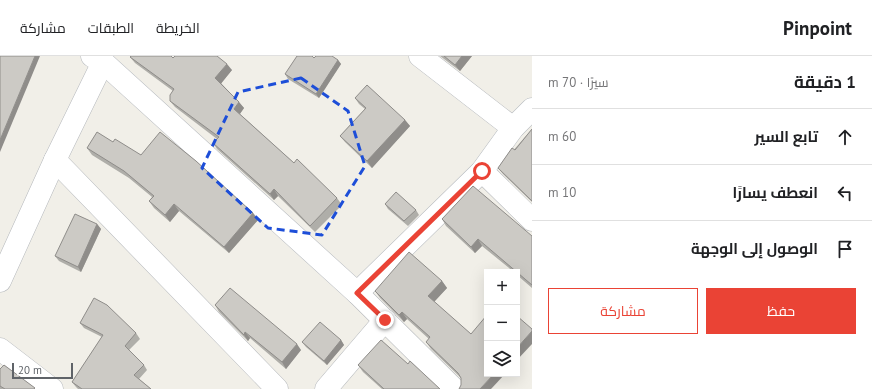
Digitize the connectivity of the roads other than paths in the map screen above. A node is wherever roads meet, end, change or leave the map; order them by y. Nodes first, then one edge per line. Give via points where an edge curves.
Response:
1 (420, 56) edge
2 (98, 59) edge
3 (532, 110) edge
4 (513, 128) junction
5 (55, 160) junction
6 (482, 171) junction
7 (532, 220) edge
8 (0, 281) edge
9 (357, 293) junction
10 (385, 320) junction
11 (0, 348) edge
12 (52, 389) edge
13 (277, 389) edge
14 (326, 389) edge
15 (454, 389) edge

1 - 4 street
2 - 5 street
2 - 9 street
3 - 4 street
4 - 6 street
5 - 8 street
5 - 13 street
6 - 7 street
6 - 9 street
9 - 10 street
10 - 14 street
10 - 15 street
11 - 12 street

